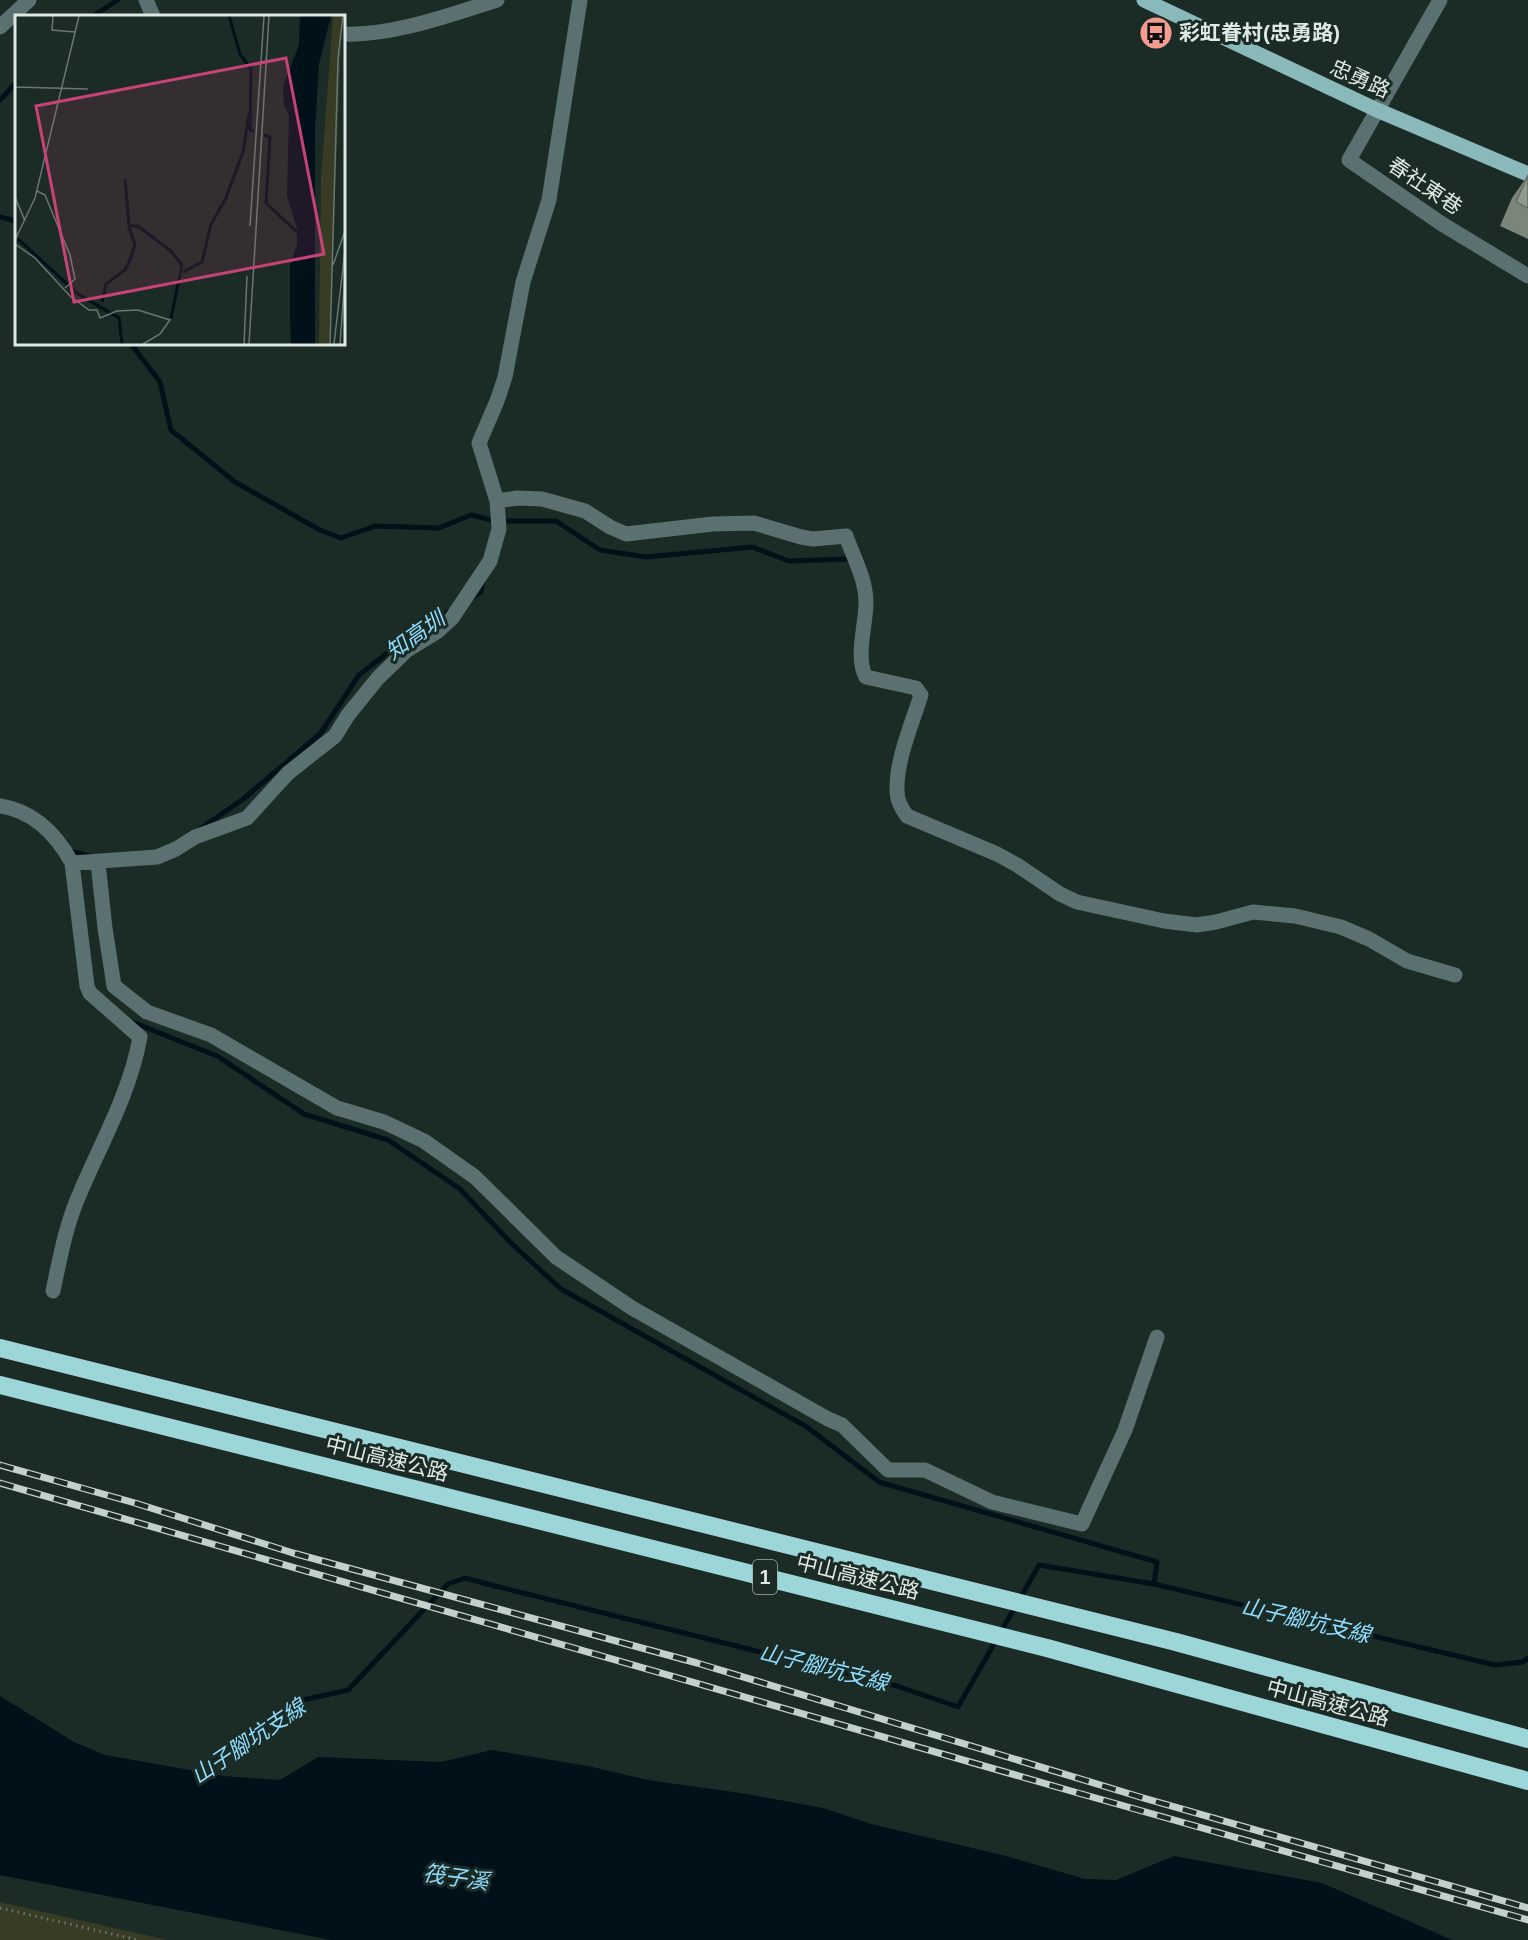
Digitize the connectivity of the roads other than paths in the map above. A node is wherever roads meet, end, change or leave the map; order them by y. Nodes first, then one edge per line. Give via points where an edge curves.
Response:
1 (29, 0) edge
2 (497, 0) edge
3 (580, 0) edge
4 (1144, 0) edge
5 (1440, 0) edge
6 (1, 22) edge
7 (345, 34) edge
8 (1377, 110) junction
9 (1528, 174) edge
10 (1528, 276) edge
11 (497, 501) junction
12 (0, 806) edge
13 (98, 862) junction
14 (72, 863) junction
15 (1455, 975) dead end
16 (52, 1291) dead end
17 (1157, 1337) dead end
18 (0, 1348) edge
19 (0, 1385) edge
20 (1528, 1739) edge
21 (1528, 1781) edge

1 - 6 street
2 - 7 street via 409,25 361,35
3 - 11 street via 549,200 523,282 505,377 479,443
4 - 8 main road, 忠勇路
5 - 8 street
8 - 9 main road, 忠勇路
8 - 10 street, 春社東巷 via 1349,160 1442,224
11 - 13 street via 500,529 490,561 452,618 406,650 378,678 335,736 288,773 247,818 195,837 157,857
11 - 15 street via 542,499 585,511 626,534 754,523 813,539 846,536 862,574 866,603 861,669 866,677 916,688 921,695 898,771 896,792 907,816 997,854 1077,902 1197,925 1253,912 1295,916 1341,927 1407,961
12 - 14 street via 14,808 39,822 63,847
13 - 14 street
13 - 17 street via 114,986 147,1012 212,1035 337,1108 384,1122 424,1141 475,1177 556,1257 632,1308 842,1425 888,1470 925,1470 992,1502 1082,1524 1125,1430
14 - 16 street via 87,986 140,1037 124,1092 69,1220
18 - 20 highway, 中山高速公路 / 1 via 1176,1642
19 - 21 highway, 中山高速公路 / 1 via 1036,1646

